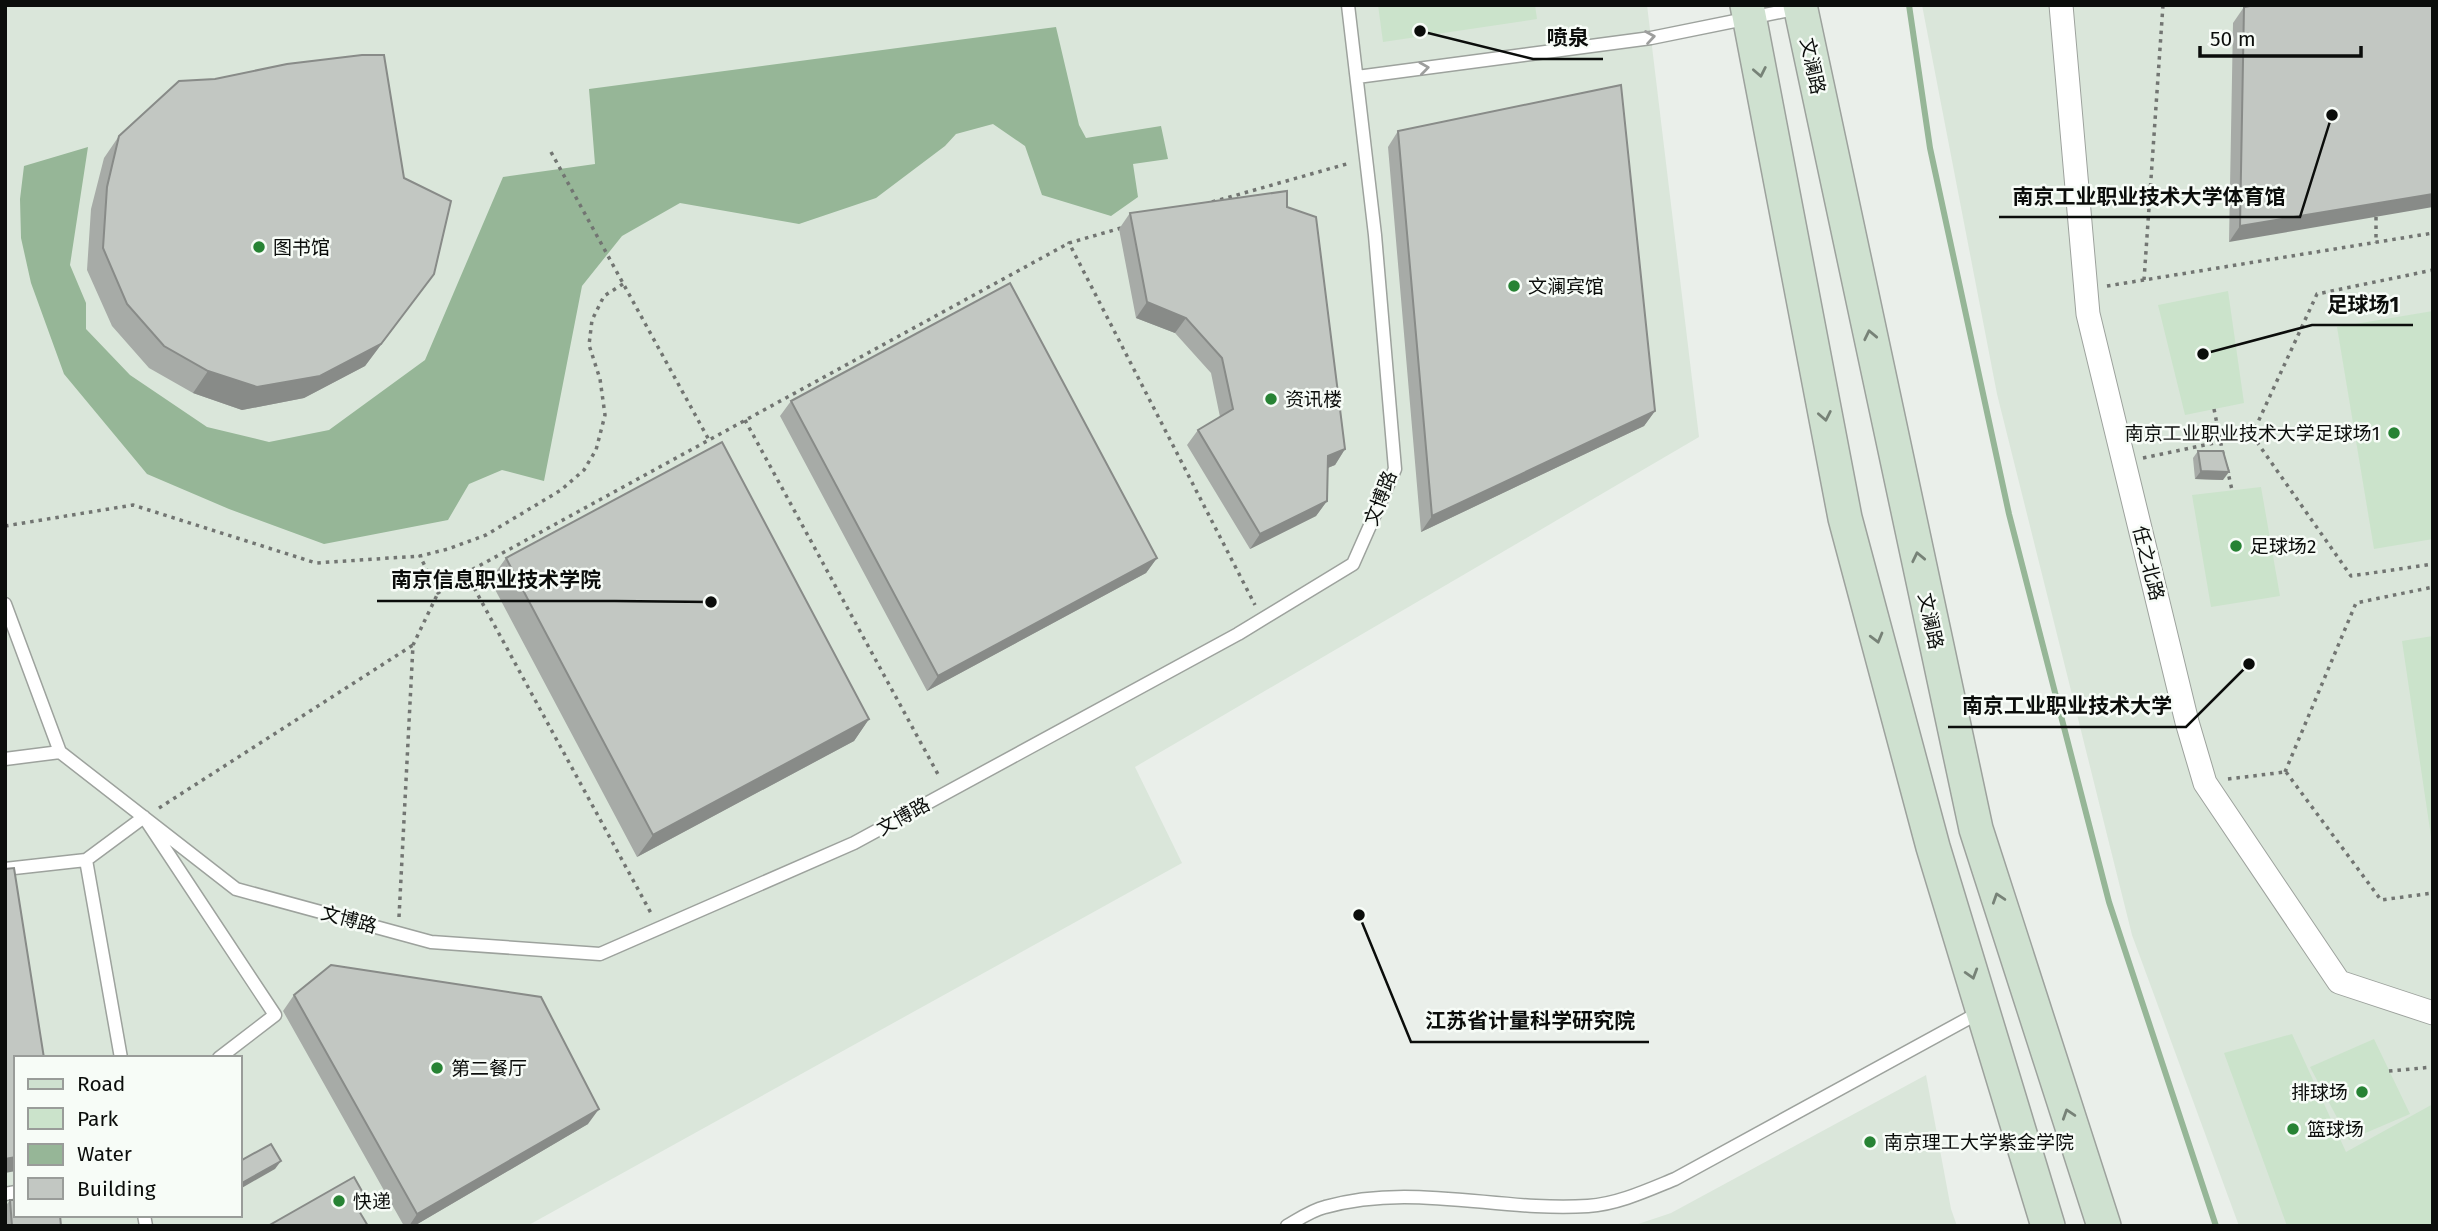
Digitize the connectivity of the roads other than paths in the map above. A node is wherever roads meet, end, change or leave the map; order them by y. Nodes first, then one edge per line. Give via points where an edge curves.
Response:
1 (1348, 5) edge
2 (2061, 5) edge
3 (1800, 6) edge
4 (1749, 12) edge
5 (1357, 78) junction
6 (5, 604) edge
7 (60, 752) junction
8 (5, 760) edge
9 (144, 817) junction
10 (86, 860) junction
11 (5, 869) edge
12 (1983, 1010) junction
13 (2433, 1013) edge
14 (121, 1056) edge
15 (222, 1056) edge
16 (1287, 1226) edge
17 (2048, 1226) edge
18 (2104, 1226) edge

1 - 5 lane, 文博路
2 - 13 street, 任之北路 via 2088,314 2205,783 2339,982
3 - 4 lane
18 -> 3 main road, 文澜路 via 1976,829
5 -> 4 lane via 1651,37
4 -> 12 main road via 1844,518 1933,847
5 - 9 lane, 文博路 via 1395,469 1353,564 1263,619 854,843 600,954 431,942 236,889
6 - 7 lane
7 - 8 lane
7 - 9 lane, 文博路
9 - 10 lane
9 - 15 lane via 275,1015
10 - 11 lane
10 - 14 lane
12 - 16 lane via 1675,1179 1636,1195 1590,1206 1381,1196 1323,1207
12 - 17 main road

